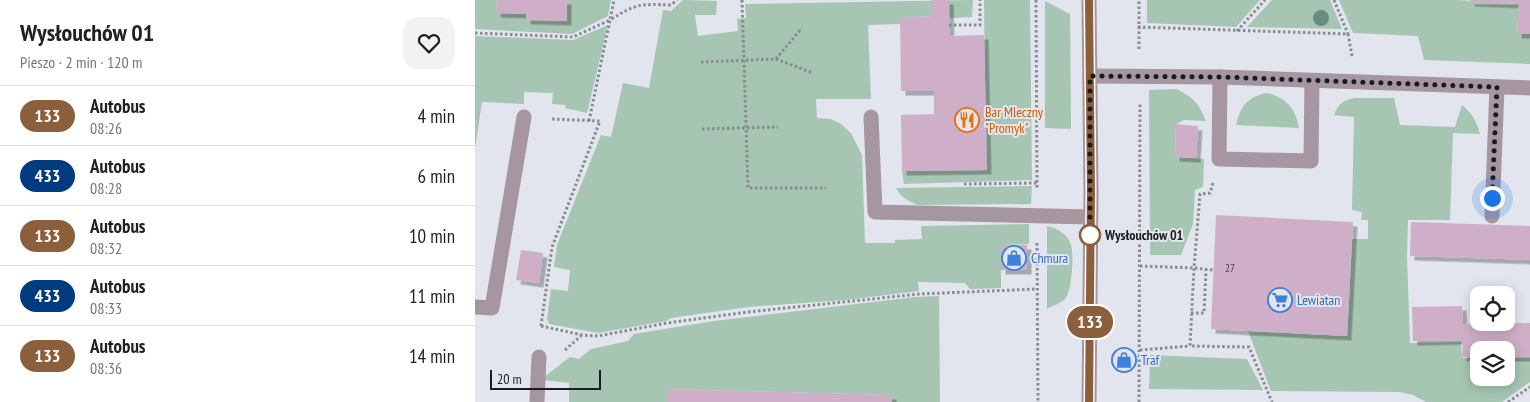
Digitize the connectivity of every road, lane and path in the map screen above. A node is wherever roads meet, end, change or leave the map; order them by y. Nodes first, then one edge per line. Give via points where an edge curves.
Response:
1 (614, 0) edge
2 (677, 0) edge
3 (742, 0) edge
4 (980, 0) edge
5 (1089, 0) edge
6 (1139, 0) edge
7 (1265, 0) edge
8 (1334, 0) edge
9 (611, 20) junction
10 (949, 25) dead end
11 (802, 28) dead end
12 (1138, 28) junction
13 (1237, 32) junction
14 (475, 33) edge
15 (1348, 34) junction
16 (775, 59) junction
17 (744, 61) junction
18 (701, 62) dead end
19 (1353, 62) dead end
20 (813, 73) dead end
21 (1090, 76) junction
22 (1140, 76) junction
23 (1220, 77) junction
24 (1312, 81) junction
25 (1497, 87) junction
26 (1530, 88) edge
27 (524, 117) joint
28 (871, 117) dead end
29 (589, 120) junction
30 (778, 127) dead end
31 (746, 128) junction
32 (702, 129) dead end
33 (1219, 159) junction
34 (826, 188) dead end
35 (1492, 216) dead end
36 (1090, 217) junction
37 (1140, 266) junction
38 (1194, 268) junction
39 (1206, 270) junction
40 (1213, 270) dead end
41 (1037, 289) dead end
42 (475, 307) edge
43 (1191, 313) junction
44 (1190, 346) junction
45 (1140, 350) junction
46 (539, 357) dead end
47 (1530, 387) edge
48 (537, 402) edge
49 (1089, 402) edge
50 (1139, 402) edge
51 (1272, 402) edge
52 (1509, 402) edge

1 - 9 path
2 - 9 path via 671,5 641,4
3 - 17 path
4 - 10 path via 980,24
5 - 21 street
6 - 12 path
7 - 13 path
8 - 15 path
9 - 14 path via 573,37
9 - 29 path
11 - 16 path
12 - 13 path
12 - 22 path
13 - 15 path
15 - 19 path
16 - 17 path
16 - 20 path
17 - 18 path
17 - 31 path
21 - 22 street
21 - 36 street
22 - 23 street
22 - 37 path
23 - 24 street
23 - 33 street
24 - 25 street
24 - 33 street via 1311,161
25 - 26 street
25 - 35 street
27 - 29 path
27 - 42 street via 492,308
28 - 36 street via 875,212
29 - 41 path via 600,121 552,247 541,326 582,336 598,336 749,312 919,294
30 - 31 path
31 - 32 path
31 - 34 path via 748,188
33 - 38 path via 1210,193 1200,194
36 - 49 street
37 - 38 path
37 - 45 path
38 - 39 path
38 - 43 path
39 - 40 path
39 - 43 path via 1204,313
43 - 44 path
44 - 45 path
44 - 51 path via 1249,347
45 - 50 path
46 - 48 street
47 - 52 path

